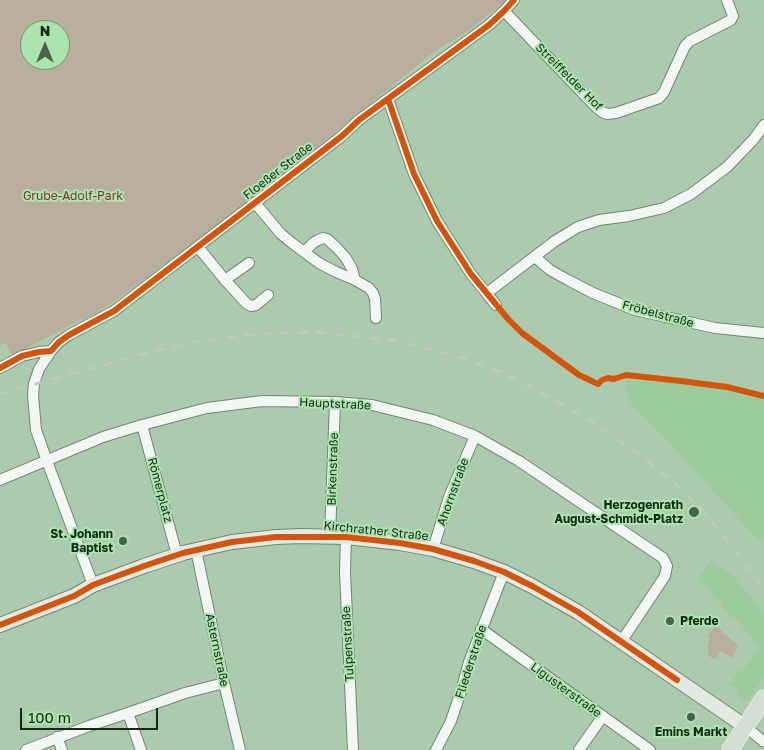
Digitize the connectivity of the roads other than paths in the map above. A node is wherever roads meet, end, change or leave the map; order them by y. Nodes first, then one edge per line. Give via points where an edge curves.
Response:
1 (514, 0) edge
2 (727, 0) edge
3 (504, 11) junction
4 (388, 98) junction
5 (764, 125) edge
6 (255, 203) junction
7 (198, 246) junction
8 (304, 252) junction
9 (535, 257) junction
10 (249, 263) dead end
11 (225, 280) junction
12 (355, 280) junction
13 (487, 293) junction
14 (268, 295) dead end
15 (496, 305) dead end
16 (376, 318) dead end
17 (764, 333) edge
18 (51, 351) junction
19 (0, 368) edge
20 (335, 402) junction
21 (142, 425) junction
22 (475, 436) junction
23 (47, 461) junction
24 (0, 480) edge
25 (330, 536) junction
26 (346, 537) junction
27 (433, 549) junction
28 (196, 550) junction
29 (177, 555) junction
30 (504, 572) junction
31 (93, 585) junction
32 (0, 625) edge
33 (481, 629) junction
34 (622, 642) junction
35 (224, 683) junction
36 (764, 698) edge
37 (128, 713) junction
38 (603, 716) junction
39 (746, 727) junction
40 (57, 737) junction
41 (764, 742) edge
42 (26, 750) edge
43 (62, 750) edge
44 (141, 750) edge
45 (240, 750) edge
46 (353, 750) edge
47 (436, 750) edge
48 (579, 750) edge
49 (650, 750) edge
50 (730, 750) edge

1 - 3 street, Floeßer Straße
2 - 3 street, Streiffelder Hof via 734,16 684,46 659,98 607,114 596,107
3 - 4 street, Floeßer Straße via 490,25
4 - 6 street, Floeßer Straße
4 - 13 street via 418,184 470,274
5 - 9 street via 727,167 692,194 664,208 578,227
6 - 7 street, Floeßer Straße
6 - 8 street via 281,234
7 - 11 street
7 - 18 street, Floeßer Straße via 114,311 64,338
8 - 12 street
8 - 12 street via 318,240 327,239 346,258
9 - 13 street
9 - 17 street, Fröbelstraße via 568,280 635,310 715,328
10 - 11 street
11 - 14 street via 251,306
12 - 16 street via 373,294
13 - 15 street
18 - 19 street via 22,356
18 - 23 street, Floeßer Straße via 34,384 33,396 36,430
20 - 21 street, Hauptstraße via 262,401 207,408
20 - 22 street, Hauptstraße via 372,405 434,420
20 - 25 street, Birkenstraße
21 - 23 street, Hauptstraße via 103,437
21 - 29 street, Römerplatz
22 - 27 street, Ahornstraße via 449,497
22 - 34 street, Hauptstraße via 519,461 663,558 665,576
23 - 24 street, Hauptstraße
23 - 31 street
25 - 26 main road, Kirchrather Straße
25 - 28 main road, Kirchrather Straße via 276,537
26 - 27 main road, Kirchrather Straße
26 - 46 street, Tulpenstraße
27 - 30 main road, Kirchrather Straße
28 - 29 main road, Kirchrather Straße
28 - 35 street, Asternstraße
29 - 31 main road, Kirchrather Straße
30 - 33 street, Fliederstraße
30 - 34 main road, Kirchrather Straße via 578,612
31 - 32 main road, Kirchrather Straße via 74,596
33 - 38 street, Ligusterstraße
33 - 47 street, Fliederstraße via 451,721
34 - 39 main road, Kirchrather Straße
35 - 37 street
35 - 45 street, Asternstraße
36 - 39 main road
37 - 40 street
37 - 44 street
38 - 48 street
38 - 49 street, Ligusterstraße
39 - 41 street
39 - 50 main road
40 - 42 street
40 - 43 street

